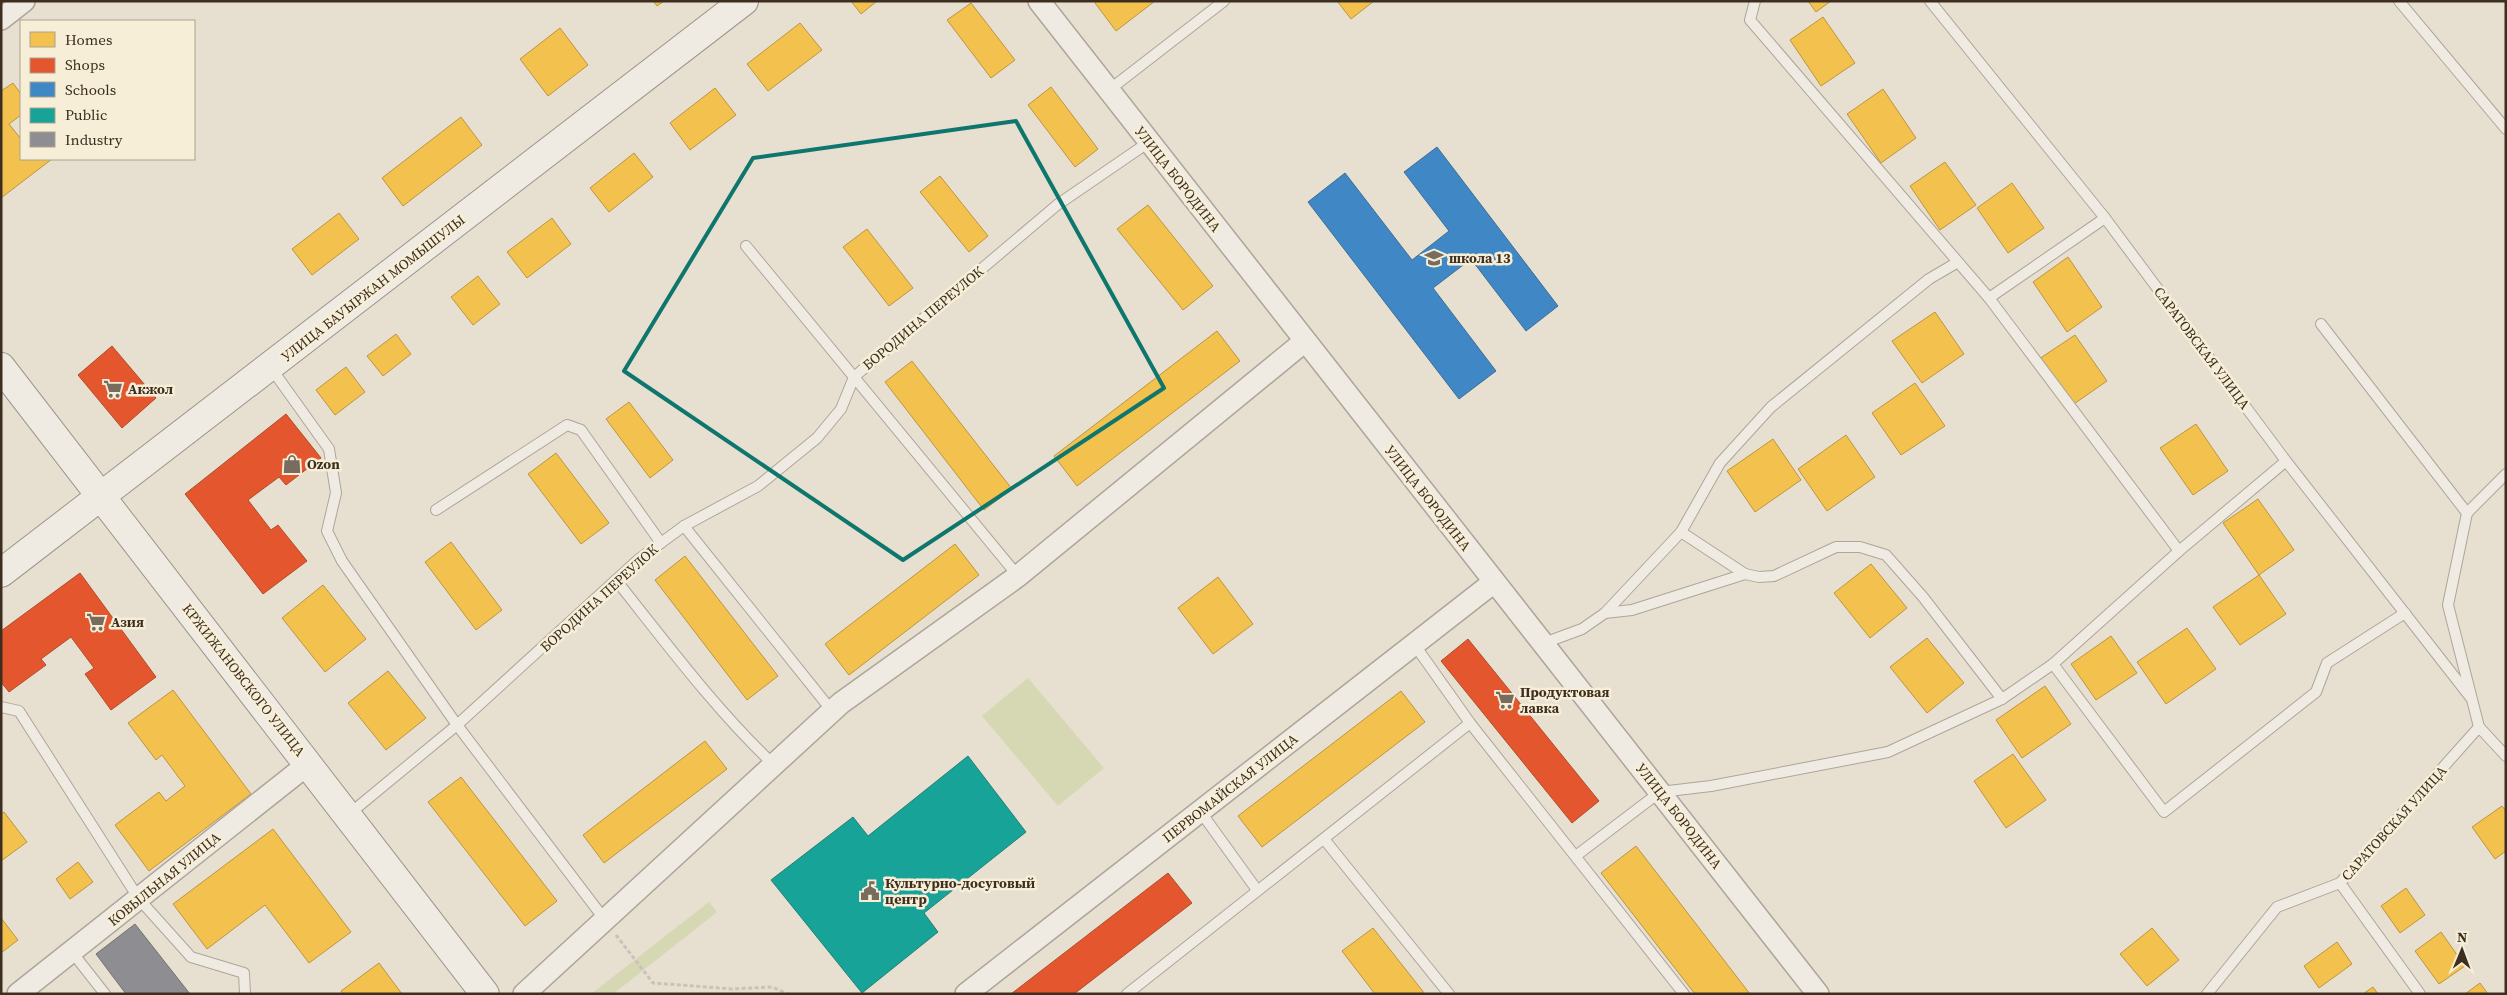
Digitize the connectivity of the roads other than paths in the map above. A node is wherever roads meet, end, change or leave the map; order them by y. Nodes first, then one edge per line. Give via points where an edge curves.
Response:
1 (24, 1) edge
2 (744, 1) edge
3 (1039, 1) edge
4 (1224, 1) edge
5 (1755, 1) edge
6 (1930, 1) edge
7 (2399, 1) edge
8 (1, 19) edge
9 (1108, 90) junction
10 (2506, 129) edge
11 (1149, 142) junction
12 (2105, 218) junction
13 (746, 246) dead end
14 (1958, 262) junction
15 (1989, 298) junction
16 (2321, 324) dead end
17 (1305, 340) junction
18 (1, 367) edge
19 (270, 367) junction
20 (854, 377) junction
21 (2286, 460) junction
22 (2506, 474) edge
23 (101, 496) junction
24 (436, 510) dead end
25 (2467, 513) junction
26 (684, 526) junction
27 (1681, 532) junction
28 (661, 543) junction
29 (2179, 551) junction
30 (1, 573) edge
31 (1745, 574) junction
32 (1018, 576) junction
33 (616, 580) junction
34 (1494, 582) junction
35 (1605, 613) junction
36 (2405, 613) junction
37 (1544, 643) junction
38 (1414, 644) junction
39 (2053, 664) junction
40 (2471, 698) junction
41 (2002, 699) junction
42 (1, 707) edge
43 (832, 711) junction
44 (1470, 723) junction
45 (457, 725) junction
46 (2479, 727) junction
47 (2506, 756) edge
48 (308, 764) junction
49 (774, 765) junction
50 (1660, 792) junction
51 (1200, 811) junction
52 (348, 815) junction
53 (1324, 839) junction
54 (1576, 855) junction
55 (2340, 883) junction
56 (1257, 890) junction
57 (139, 899) junction
58 (604, 920) junction
59 (72, 952) junction
60 (1683, 993) edge
61 (18, 994) edge
62 (104, 994) edge
63 (246, 994) edge
64 (485, 994) edge
65 (524, 994) edge
66 (966, 994) edge
67 (1127, 994) edge
68 (1449, 994) edge
69 (1818, 994) edge
70 (2207, 994) edge
71 (2420, 994) edge

1 - 8 street
2 - 19 street, УЛИЦА БАУЫРЖАН МОМЫШУЛЫ
3 - 9 street, УЛИЦА БОРОДИНА
4 - 9 lane
5 - 14 lane via 1750,20
6 - 12 lane, САРАТОВСКАЯ УЛИЦА
7 - 10 lane
9 - 11 street, УЛИЦА БОРОДИНА
11 - 17 street, УЛИЦА БОРОДИНА
11 - 20 lane, БОРОДИНА ПЕРЕУЛОК via 1057,205
12 - 15 lane
12 - 21 lane, САРАТОВСКАЯ УЛИЦА
13 - 20 lane
14 - 15 lane
14 - 27 lane via 1929,279 1771,407 1720,463
15 - 29 lane
16 - 25 lane
17 - 32 street
17 - 34 street, УЛИЦА БОРОДИНА
18 - 23 street, КРЖИЖАНОВСКОГО УЛИЦА
19 - 23 street, УЛИЦА БАУЫРЖАН МОМЫШУЛЫ
19 - 45 lane via 329,449 336,493 327,531 342,561
20 - 26 lane, БОРОДИНА ПЕРЕУЛОК via 841,409 817,438 758,486
20 - 32 lane
21 - 29 lane
21 - 36 lane, САРАТОВСКАЯ УЛИЦА
22 - 25 lane
23 - 30 street, УЛИЦА БАУЫРЖАН МОМЫШУЛЫ
23 - 48 street, КРЖИЖАНОВСКОГО УЛИЦА
24 - 28 lane via 567,425 581,430
25 - 40 lane via 2448,604
26 - 28 lane, БОРОДИНА ПЕРЕУЛОК
26 - 43 lane
27 - 31 lane
27 - 35 lane
28 - 33 lane, БОРОДИНА ПЕРЕУЛОК
29 - 39 lane
31 - 35 lane via 1641,608
31 - 41 lane via 1774,576 1836,547 1860,547 1886,555
32 - 43 street
33 - 45 lane, БОРОДИНА ПЕРЕУЛОК
33 - 49 lane via 694,680
34 - 37 street, УЛИЦА БОРОДИНА
34 - 38 street, ПЕРВОМАЙСКАЯ УЛИЦА
35 - 37 lane via 1582,629
36 - 39 lane via 2327,663 2316,692 2164,812
36 - 40 lane, САРАТОВСКАЯ УЛИЦА
37 - 50 street, УЛИЦА БОРОДИНА
38 - 44 lane
38 - 51 street, ПЕРВОМАЙСКАЯ УЛИЦА
39 - 41 lane
40 - 46 lane
41 - 50 lane via 1888,752 1756,778
42 - 57 lane via 19,712
43 - 49 street
44 - 53 lane
44 - 54 lane
45 - 52 lane, БОРОДИНА ПЕРЕУЛОК
45 - 58 lane
46 - 47 lane
46 - 55 lane, САРАТОВСКАЯ УЛИЦА
48 - 52 street, КРЖИЖАНОВСКОГО УЛИЦА
48 - 57 street, КОВЫЛЬНАЯ УЛИЦА
49 - 58 street
50 - 54 lane
50 - 69 street, УЛИЦА БОРОДИНА
51 - 56 lane
51 - 66 street, ПЕРВОМАЙСКАЯ УЛИЦА
52 - 64 street, КРЖИЖАНОВСКОГО УЛИЦА
53 - 56 lane
53 - 68 lane
54 - 60 lane
55 - 70 lane via 2277,907
55 - 71 lane, САРАТОВСКАЯ УЛИЦА
56 - 67 lane
57 - 59 street, КОВЫЛЬНАЯ УЛИЦА
57 - 63 lane via 190,957 244,973
58 - 65 street
59 - 61 street, КОВЫЛЬНАЯ УЛИЦА
59 - 62 lane

